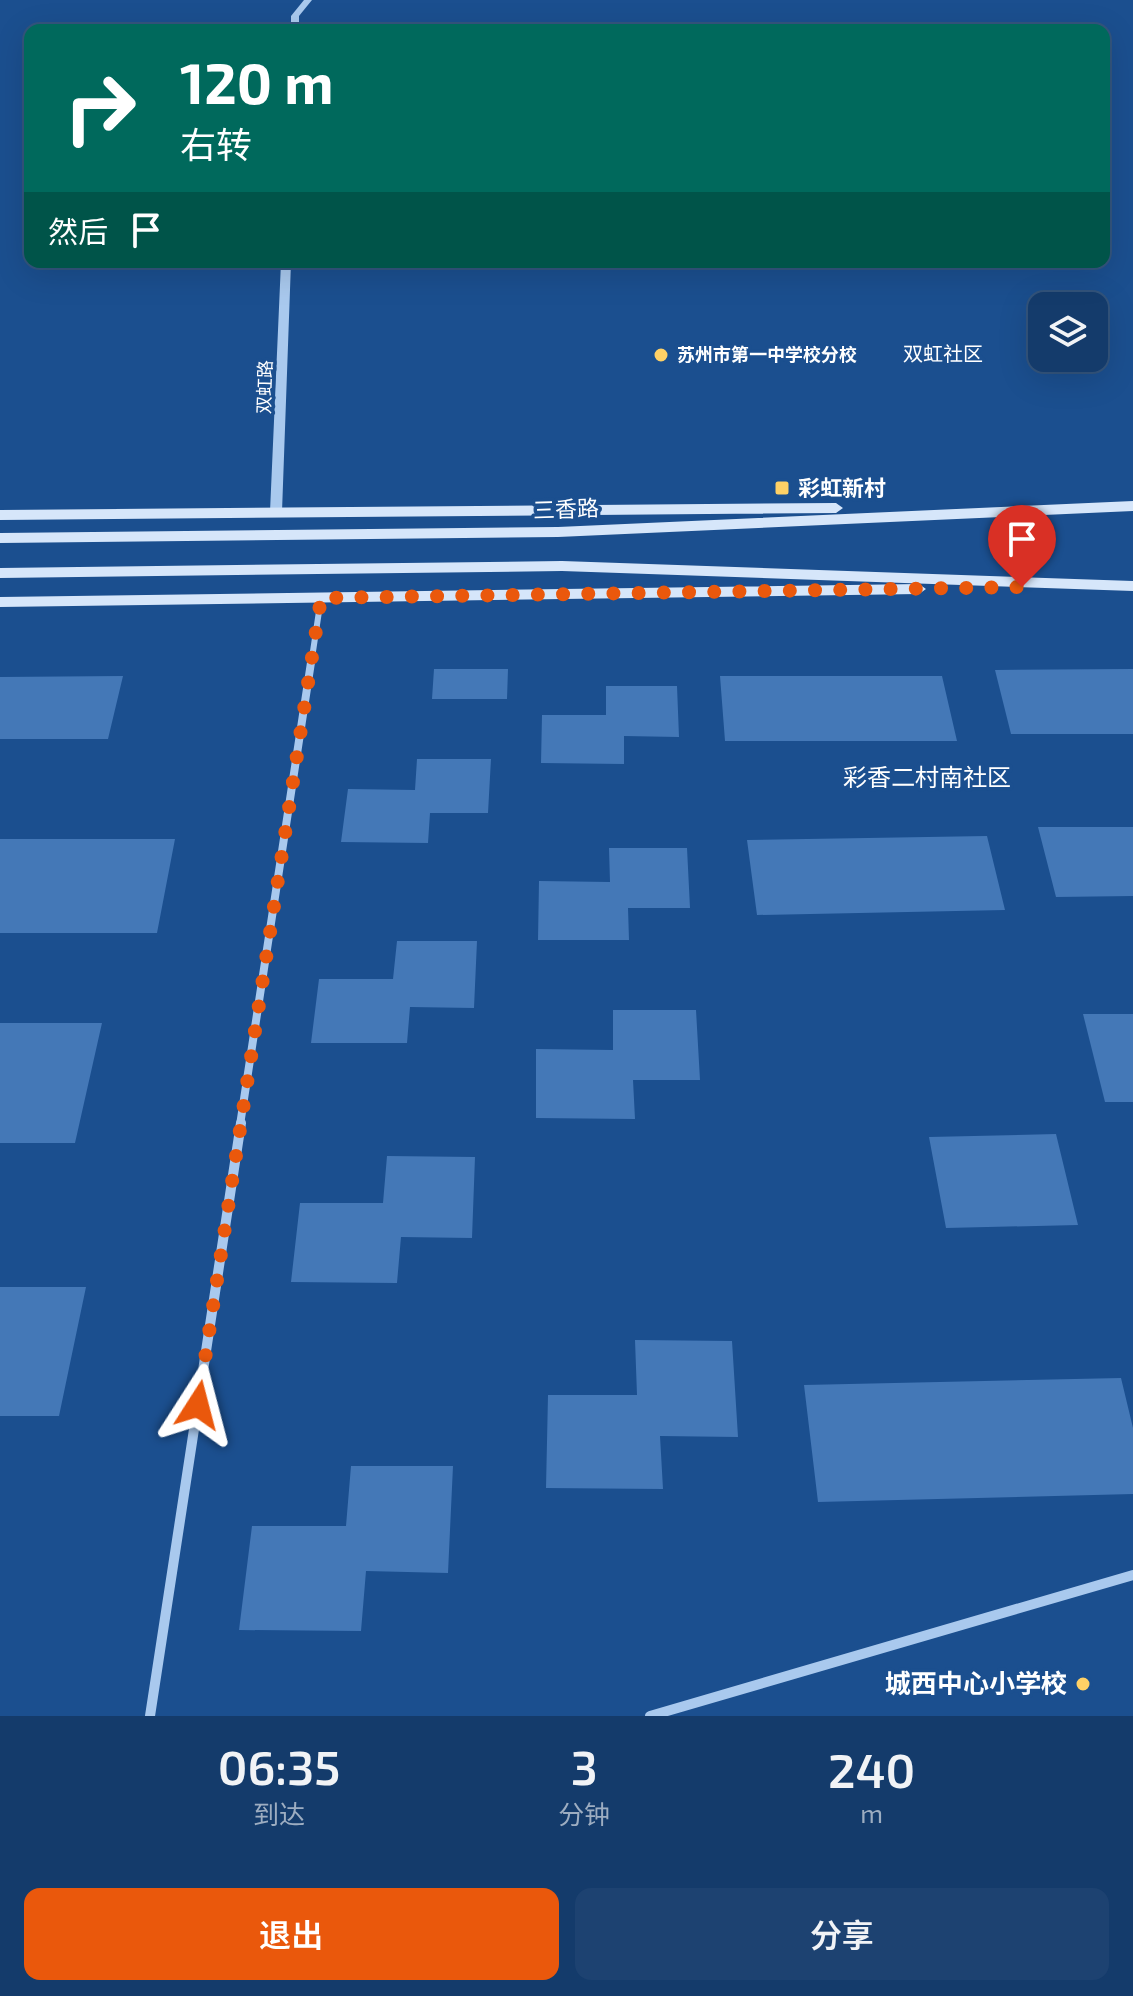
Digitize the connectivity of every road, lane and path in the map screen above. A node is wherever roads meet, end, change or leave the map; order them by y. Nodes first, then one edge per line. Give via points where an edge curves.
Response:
1 (308, 0) edge
2 (295, 24) edge
3 (286, 268) edge
4 (1133, 506) edge
5 (1094, 507) junction
6 (276, 512) junction
7 (0, 515) edge
8 (0, 538) edge
9 (0, 573) edge
10 (1117, 586) junction
11 (1133, 586) edge
12 (321, 598) junction
13 (0, 602) edge
14 (1133, 1575) edge
15 (150, 1716) edge
16 (650, 1716) edge

1 - 2 street
3 - 6 street, 双虹路
4 - 5 main road, 三香路
5 - 6 main road
5 - 8 main road, 三香路 via 558,532
6 - 7 main road
9 - 10 main road via 562,566
10 - 11 main road
10 - 12 main road
12 - 13 main road
12 - 15 street
14 - 16 street

